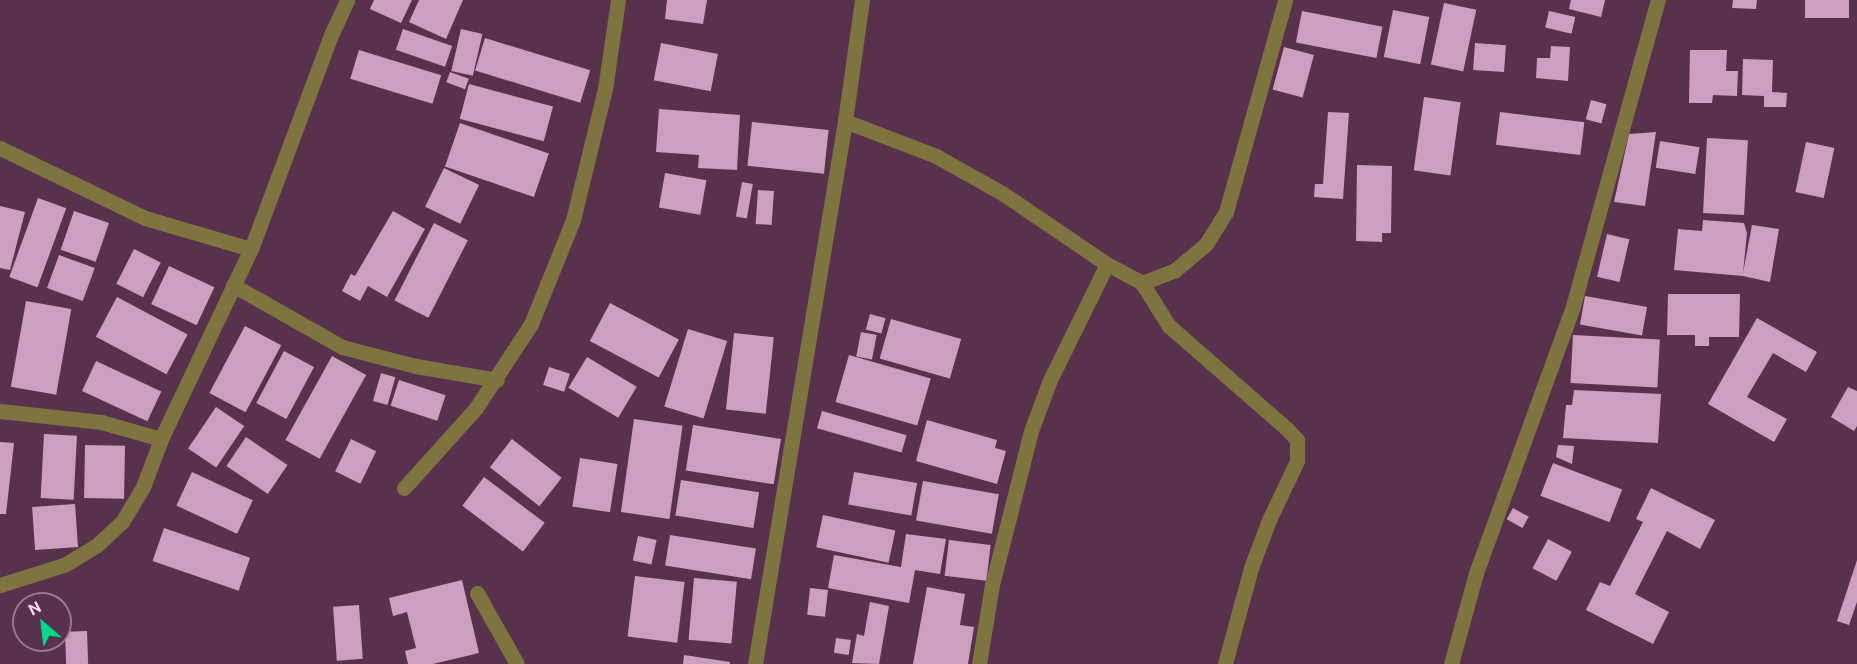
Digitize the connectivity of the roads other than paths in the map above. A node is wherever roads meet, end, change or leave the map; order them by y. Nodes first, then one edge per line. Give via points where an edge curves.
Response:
1 (347, 0) edge
2 (618, 0) edge
3 (862, 0) edge
4 (1285, 0) edge
5 (1658, 0) edge
6 (845, 121) junction
7 (0, 148) edge
8 (251, 249) junction
9 (1107, 264) junction
10 (1142, 283) junction
11 (233, 285) junction
12 (496, 380) junction
13 (0, 411) edge
14 (161, 439) junction
15 (404, 488) dead end
16 (0, 585) edge
17 (477, 593) dead end
18 (517, 664) edge
19 (755, 664) edge
20 (979, 664) edge
21 (1225, 664) edge
22 (1451, 664) edge

1 - 8 street
2 - 12 street via 605,89 573,220 531,324
3 - 6 street
4 - 10 street via 1226,212 1206,244 1173,271
5 - 22 street via 1573,306 1476,573
6 - 9 street via 936,156 1002,193
6 - 19 street
7 - 8 street via 145,218
8 - 11 street
9 - 10 street
9 - 20 street via 1050,380 1031,431 992,585
10 - 21 street via 1169,326 1297,440 1297,461 1251,568
11 - 12 street via 342,347 416,366
11 - 14 street
12 - 15 street
13 - 14 street via 101,422
14 - 16 street via 143,487 122,522 96,546 64,565
17 - 18 street

